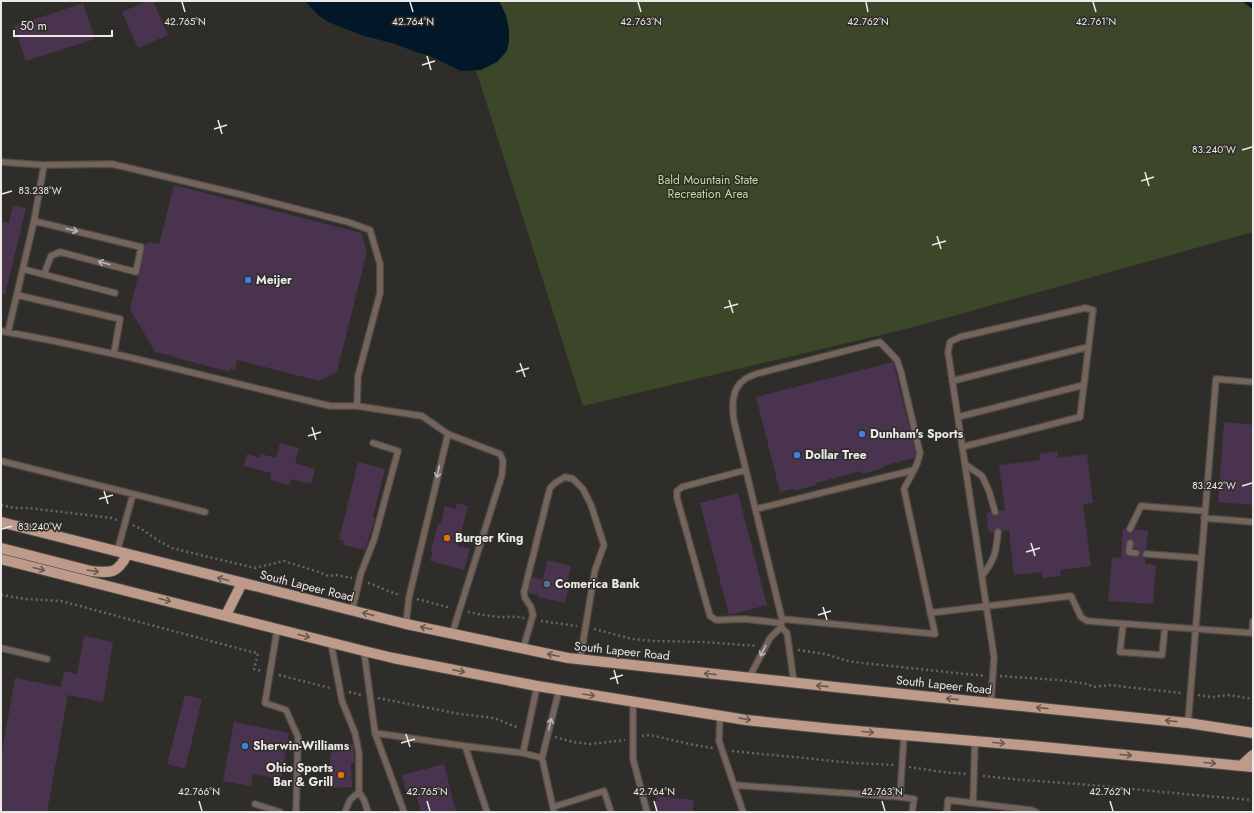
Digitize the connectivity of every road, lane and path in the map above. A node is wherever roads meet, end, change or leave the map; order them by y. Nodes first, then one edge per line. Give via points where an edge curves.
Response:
1 (1, 162) edge
2 (44, 165) junction
3 (34, 221) junction
4 (22, 268) junction
5 (44, 274) junction
6 (115, 293) dead end
7 (17, 295) junction
8 (1, 331) edge
9 (8, 332) junction
10 (1088, 347) junction
11 (114, 354) junction
12 (952, 381) junction
13 (1253, 382) edge
14 (1084, 385) junction
15 (357, 406) junction
16 (958, 417) junction
17 (448, 434) junction
18 (373, 443) dead end
19 (962, 447) junction
20 (1, 461) edge
21 (965, 464) junction
22 (746, 470) junction
23 (914, 470) junction
24 (133, 494) junction
25 (1, 505) edge
26 (756, 509) junction
27 (1205, 511) junction
28 (205, 512) dead end
29 (995, 512) dead end
30 (1204, 518) junction
31 (1, 522) edge
32 (1253, 522) edge
33 (125, 523) junction
34 (1130, 529) dead end
35 (998, 532) dead end
36 (1130, 543) dead end
37 (1, 548) edge
38 (117, 552) junction
39 (1136, 553) dead end
40 (1146, 554) dead end
41 (127, 555) junction
42 (1201, 558) junction
43 (1, 559) edge
44 (982, 576) junction
45 (359, 581) junction
46 (242, 583) junction
47 (1, 595) edge
48 (409, 597) junction
49 (986, 605) junction
50 (459, 610) junction
51 (352, 611) junction
52 (930, 613) junction
53 (226, 615) junction
54 (532, 619) junction
55 (1253, 620) edge
56 (781, 623) junction
57 (406, 624) junction
58 (1122, 624) junction
59 (585, 627) junction
60 (1165, 627) junction
61 (1195, 629) junction
62 (277, 630) junction
63 (452, 634) junction
64 (330, 643) junction
65 (765, 647) junction
66 (1, 648) edge
67 (523, 649) junction
68 (789, 649) junction
69 (364, 651) junction
70 (47, 659) dead end
71 (580, 660) junction
72 (270, 673) junction
73 (993, 676) junction
74 (749, 678) junction
75 (794, 683) junction
76 (537, 686) junction
77 (340, 690) junction
78 (559, 690) junction
79 (1190, 694) junction
80 (370, 696) junction
81 (1253, 699) edge
82 (633, 702) junction
83 (991, 703) junction
84 (720, 716) junction
85 (1188, 723) junction
86 (528, 731) junction
87 (375, 733) junction
88 (1253, 733) edge
89 (548, 735) junction
90 (904, 735) junction
91 (633, 738) junction
92 (975, 741) junction
93 (465, 746) junction
94 (722, 750) junction
95 (523, 753) junction
96 (1253, 755) edge
97 (542, 758) junction
98 (902, 766) junction
99 (1242, 766) junction
100 (1253, 767) edge
101 (974, 775) junction
102 (734, 785) junction
103 (359, 792) junction
104 (900, 797) junction
105 (1253, 800) edge
106 (973, 803) junction
107 (255, 804) dead end
108 (554, 809) edge
109 (280, 812) edge
110 (296, 812) edge
111 (345, 812) edge
112 (368, 812) edge
113 (404, 812) edge
114 (487, 812) edge
115 (610, 812) edge
116 (647, 812) edge
117 (742, 812) edge
118 (912, 812) edge
119 (947, 812) edge
120 (1036, 812) edge

1 - 2 lane
2 - 3 lane
2 - 15 lane via 112,164 247,196 370,230 380,264 380,293 358,376
3 - 4 lane
3 -> 5 lane via 141,247 136,272 60,252 51,256
4 - 5 lane
4 - 7 lane
5 - 6 lane
7 - 9 lane
7 - 11 lane via 120,319
8 - 9 lane
9 - 11 lane
10 - 12 lane
10 - 12 lane via 1093,310 1085,308 960,337 950,342 948,352
10 - 14 lane
11 - 15 lane via 330,406
12 - 16 lane
13 - 27 lane via 1216,379
14 - 16 lane
14 - 19 lane via 1080,417
15 - 17 lane via 422,416
16 - 19 lane
17 -> 48 lane
17 - 50 lane via 500,454 503,461 502,475
18 - 45 lane via 398,451 374,540
19 - 21 lane
20 - 24 lane
21 - 29 lane via 982,476
21 - 44 lane
22 - 23 lane via 732,407 734,393 743,380 756,374 880,342 897,360 901,372 920,454
22 - 26 lane
22 - 56 lane via 682,487 677,498 710,616 716,620 745,619
23 - 26 lane
23 - 52 lane via 904,489
24 - 28 lane
24 - 33 lane
25 - 33 path via 112,518
26 - 56 lane
27 - 30 lane
27 - 34 lane via 1141,506
30 - 32 lane
30 - 42 lane
31 - 38 main road, South Lapeer Road
33 - 38 lane
33 - 45 path via 136,526 172,548 255,568 284,561 328,576 336,575
35 - 44 lane via 996,551
36 - 39 lane via 1129,552
37 -> 41 main road via 104,572 114,571 122,566
38 - 41 main road, South Lapeer Road
40 - 42 lane
46 -> 41 main road, South Lapeer Road
42 - 61 lane
43 -> 53 main road
44 - 49 lane
45 - 48 path
45 - 51 lane
46 - 51 main road, South Lapeer Road
46 - 53 main road
47 - 72 path via 61,601 258,653 254,669
48 - 50 path
48 - 57 lane
49 - 52 lane
49 - 58 lane via 1071,596 1081,617 1087,621
49 - 73 lane via 994,657
50 - 54 path via 481,615
50 - 63 lane
57 -> 51 main road, South Lapeer Road
52 - 56 lane via 935,634
53 - 62 main road
54 - 59 path
54 - 59 lane via 531,607 524,592 528,573 550,488 565,477 573,479 583,489 604,545 595,570
54 - 67 lane
55 - 61 lane via 1252,633
56 - 65 lane
56 - 68 lane via 787,633
63 -> 57 main road, South Lapeer Road
58 - 60 lane
58 - 60 lane via 1120,652 1162,655
59 - 65 path via 654,641
59 - 71 lane
60 - 61 lane
61 - 79 lane
62 -> 64 main road
62 - 72 lane
63 - 67 main road, South Lapeer Road
64 - 69 main road
64 - 77 lane
65 -> 74 lane
66 - 70 lane
71 -> 67 main road, South Lapeer Road
68 - 73 path via 862,663
68 - 75 lane
69 -> 76 main road
69 - 80 lane
74 -> 71 main road, South Lapeer Road
72 - 77 path
72 - 110 lane via 265,703 286,710 298,737
73 - 79 path via 1059,680 1094,687 1109,685
73 - 83 lane
74 - 75 main road, South Lapeer Road
83 -> 75 main road, South Lapeer Road
76 - 78 main road
76 - 86 lane
77 - 80 path
77 - 103 lane via 359,753
78 -> 82 main road
89 -> 78 lane
79 - 81 path via 1212,697 1228,695
79 - 85 lane
80 - 86 path via 460,714 494,718
80 - 87 lane
82 - 84 main road
82 - 91 lane
85 -> 83 main road, South Lapeer Road
84 -> 90 main road
84 - 94 lane via 719,741
85 - 88 main road, South Lapeer Road
86 - 95 lane
87 - 93 lane
87 - 113 lane
89 - 91 path via 590,744
89 - 97 lane
90 - 92 main road
90 - 98 lane
91 - 94 path via 650,735
91 - 116 lane via 633,759
92 -> 99 main road
92 - 101 lane
93 - 95 lane
93 - 114 lane
94 - 98 path
94 - 102 lane
95 - 97 lane
96 - 99 main road
97 - 108 lane
98 - 101 path
98 - 104 lane
99 - 100 main road
101 - 105 path
101 - 106 lane
102 - 104 lane
102 - 117 lane
103 - 111 lane via 350,800
103 - 112 lane
104 - 118 lane via 914,799
106 - 119 lane via 948,800
106 - 120 lane
107 - 109 lane
108 - 115 lane via 604,791

